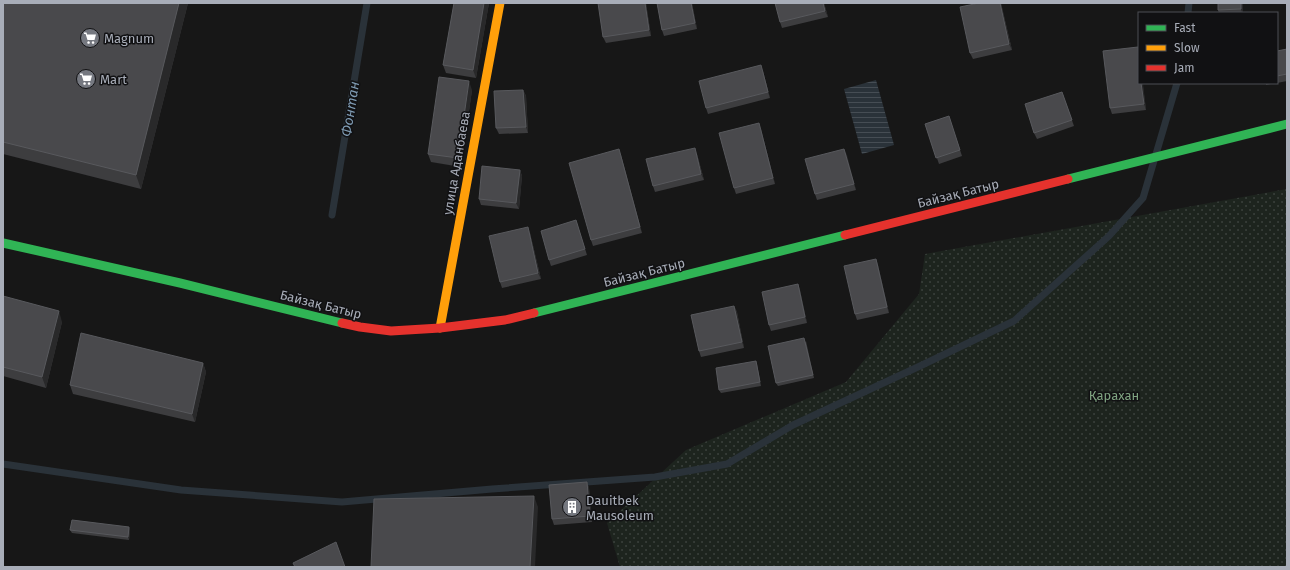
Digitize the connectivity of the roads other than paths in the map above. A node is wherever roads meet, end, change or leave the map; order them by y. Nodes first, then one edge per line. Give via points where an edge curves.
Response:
1 (500, 3) edge
2 (1287, 124) edge
3 (3, 243) edge
4 (440, 328) junction

1 - 4 street, улица Аданбаева
2 - 4 street, Байзақ Батыр via 506,320
3 - 4 street, Байзақ Батыр via 360,327 391,331

